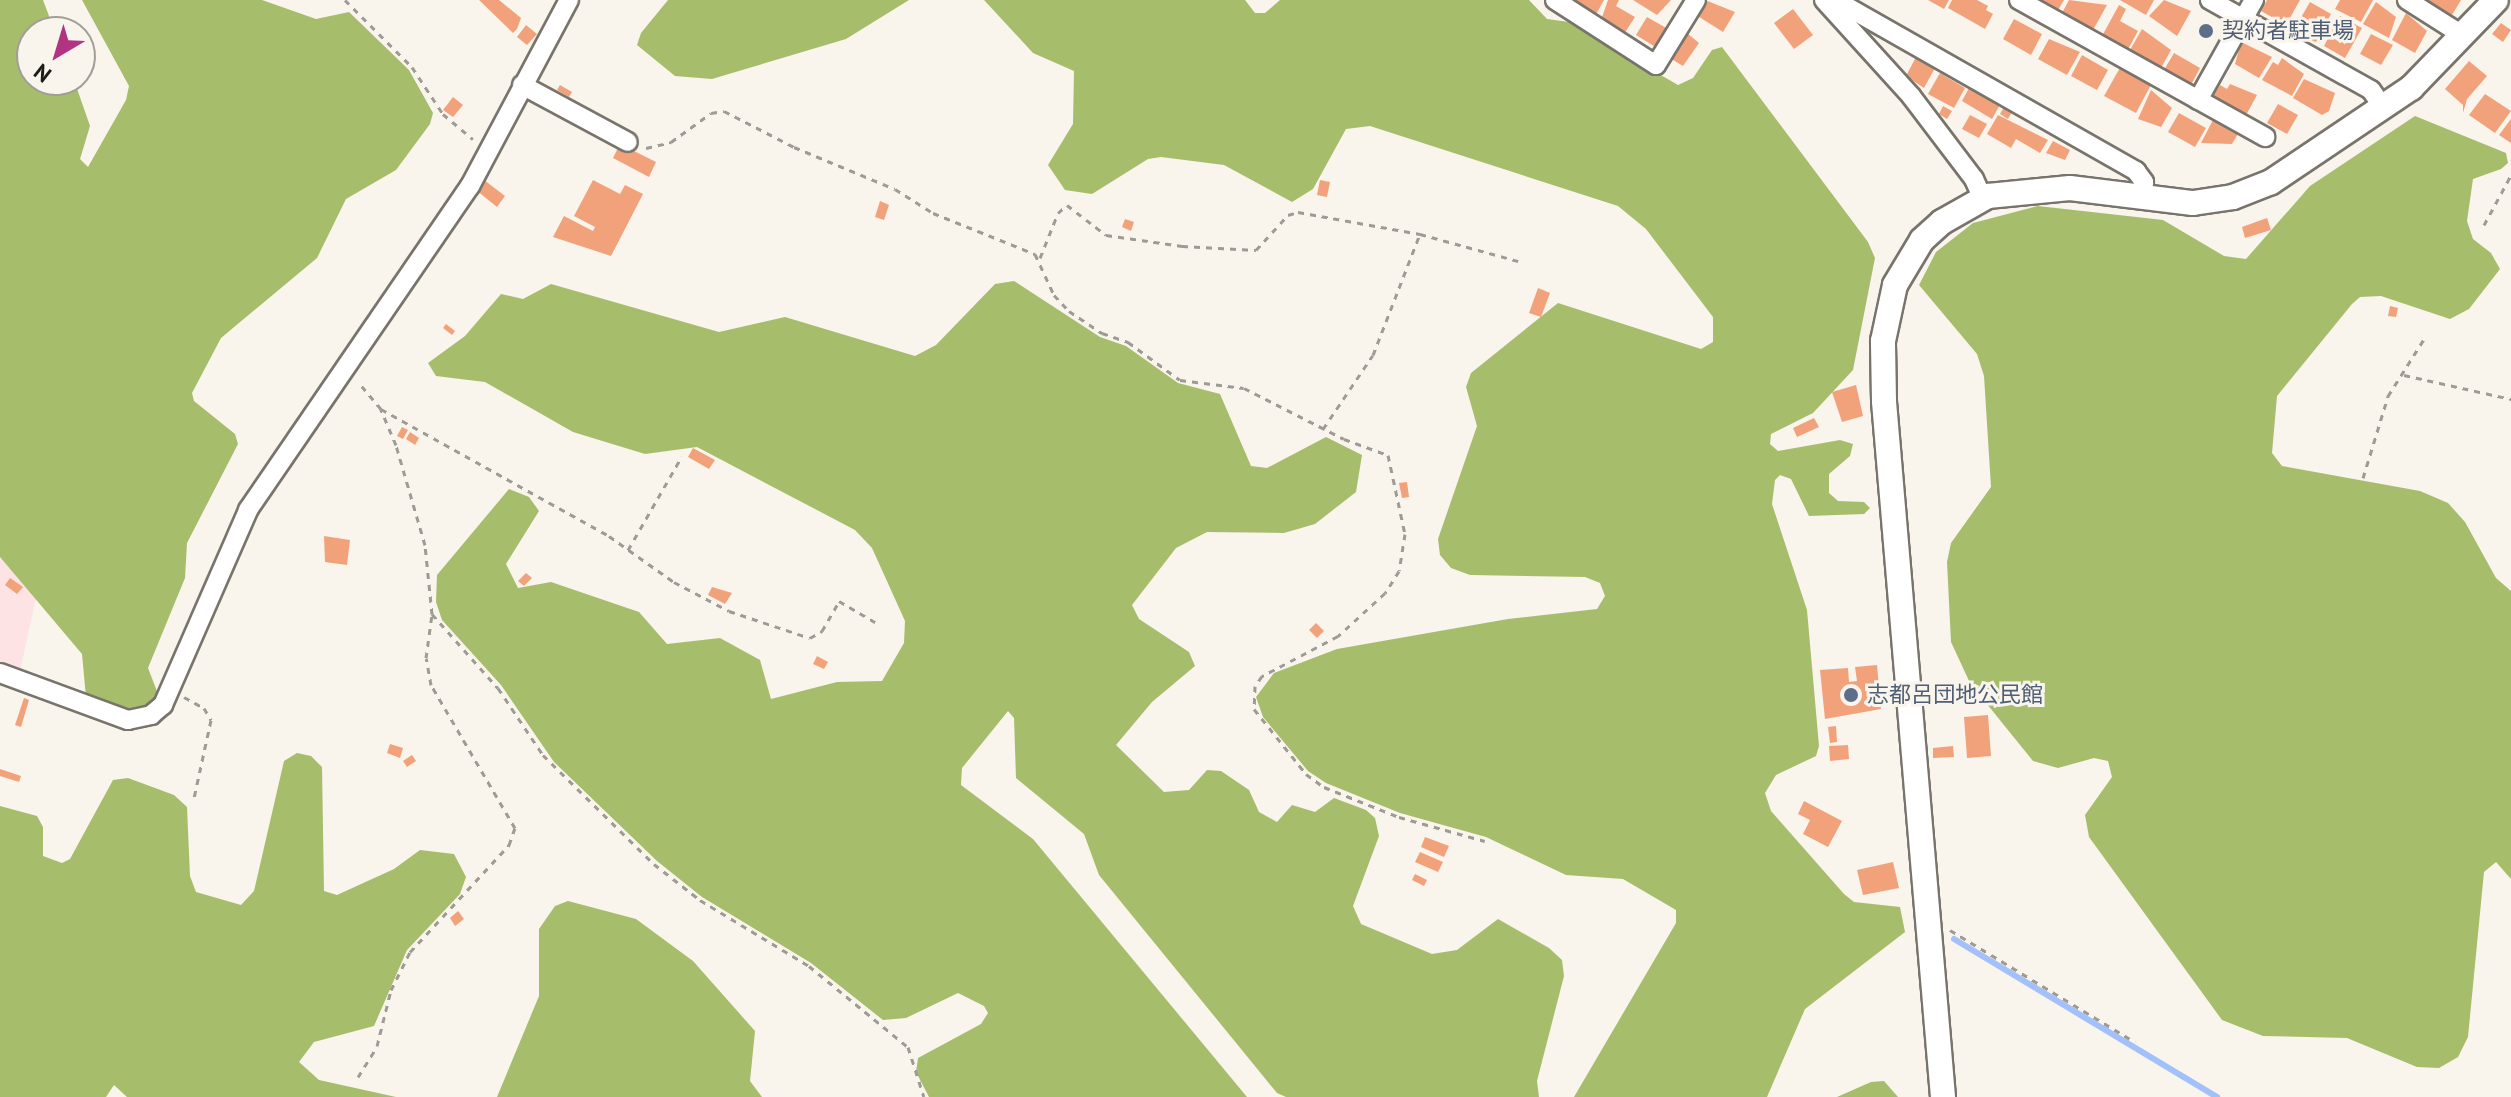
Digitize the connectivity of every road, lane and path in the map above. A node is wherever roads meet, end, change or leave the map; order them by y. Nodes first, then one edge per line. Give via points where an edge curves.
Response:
1 (345, 0) edge
2 (569, 0) edge
3 (1555, 0) edge
4 (1696, 0) edge
5 (2019, 0) edge
6 (2210, 0) edge
7 (2254, 0) edge
8 (2407, 0) edge
9 (2496, 0) edge
10 (1830, 6) edge
11 (2244, 19) junction
12 (2464, 36) junction
13 (522, 85) junction
14 (2198, 100) junction
15 (2383, 107) junction
16 (2265, 137) dead end
17 (628, 142) joint
18 (489, 150) junction
19 (2511, 175) edge
20 (1983, 199) junction
21 (2142, 199) junction
22 (2484, 225) dead end
23 (1420, 234) junction
24 (1040, 258) junction
25 (1518, 261) dead end
26 (2424, 339) dead end
27 (348, 362) junction
28 (2404, 375) junction
29 (2511, 399) edge
30 (381, 409) junction
31 (1323, 429) junction
32 (682, 456) dead end
33 (2363, 478) dead end
34 (628, 550) junction
35 (432, 614) junction
36 (875, 622) dead end
37 (0, 673) edge
38 (170, 689) junction
39 (194, 798) dead end
40 (1485, 841) dead end
41 (1929, 931) junction
42 (2135, 1042) dead end
43 (358, 1077) dead end
44 (924, 1097) edge
45 (1943, 1097) edge

1 - 18 path via 412,67 443,114
2 - 13 street
3 - 4 street via 1656,65
5 - 14 street
6 - 11 street
7 - 11 street
8 - 12 street
9 - 12 street
10 - 20 street via 1911,96 1974,179
10 - 21 street via 1844,5 2136,171 2144,182
11 - 14 street
11 - 15 street via 2371,90
12 - 15 street via 2430,72
13 - 17 street
13 - 18 street
14 - 16 street
15 - 21 street via 2253,190 2193,203
17 - 24 path via 661,147 711,113 724,111 895,189 933,213
18 - 27 street
19 - 22 path
20 - 21 street via 2013,190 2070,188
20 - 41 street via 1942,222 1907,262 1887,311 1883,341
23 - 24 path via 1298,212 1284,219 1262,247 1243,252 1106,235 1067,205 1058,213
23 - 25 path
23 - 31 path via 1373,355
24 - 31 path via 1061,304 1089,325 1128,342 1180,380 1244,388
26 - 28 path
27 - 30 path
27 - 38 street via 248,510
28 - 29 path
28 - 33 path via 2388,396
30 - 34 path
30 - 35 path via 425,545
31 - 40 path via 1383,451 1393,461 1405,534 1403,560 1385,593 1338,636 1262,676 1255,686 1254,709 1306,774 1324,787 1399,817
32 - 34 path
34 - 36 path via 708,601 804,637 817,636 839,601
35 - 43 path via 426,658 431,685 513,820 514,837 410,952 391,990 377,1046
35 - 44 path via 498,688 543,755 654,864 700,900 809,966 908,1047
37 - 38 street via 128,720 157,711
38 - 39 path via 204,708 211,720
41 - 42 path via 1949,929
41 - 45 street

